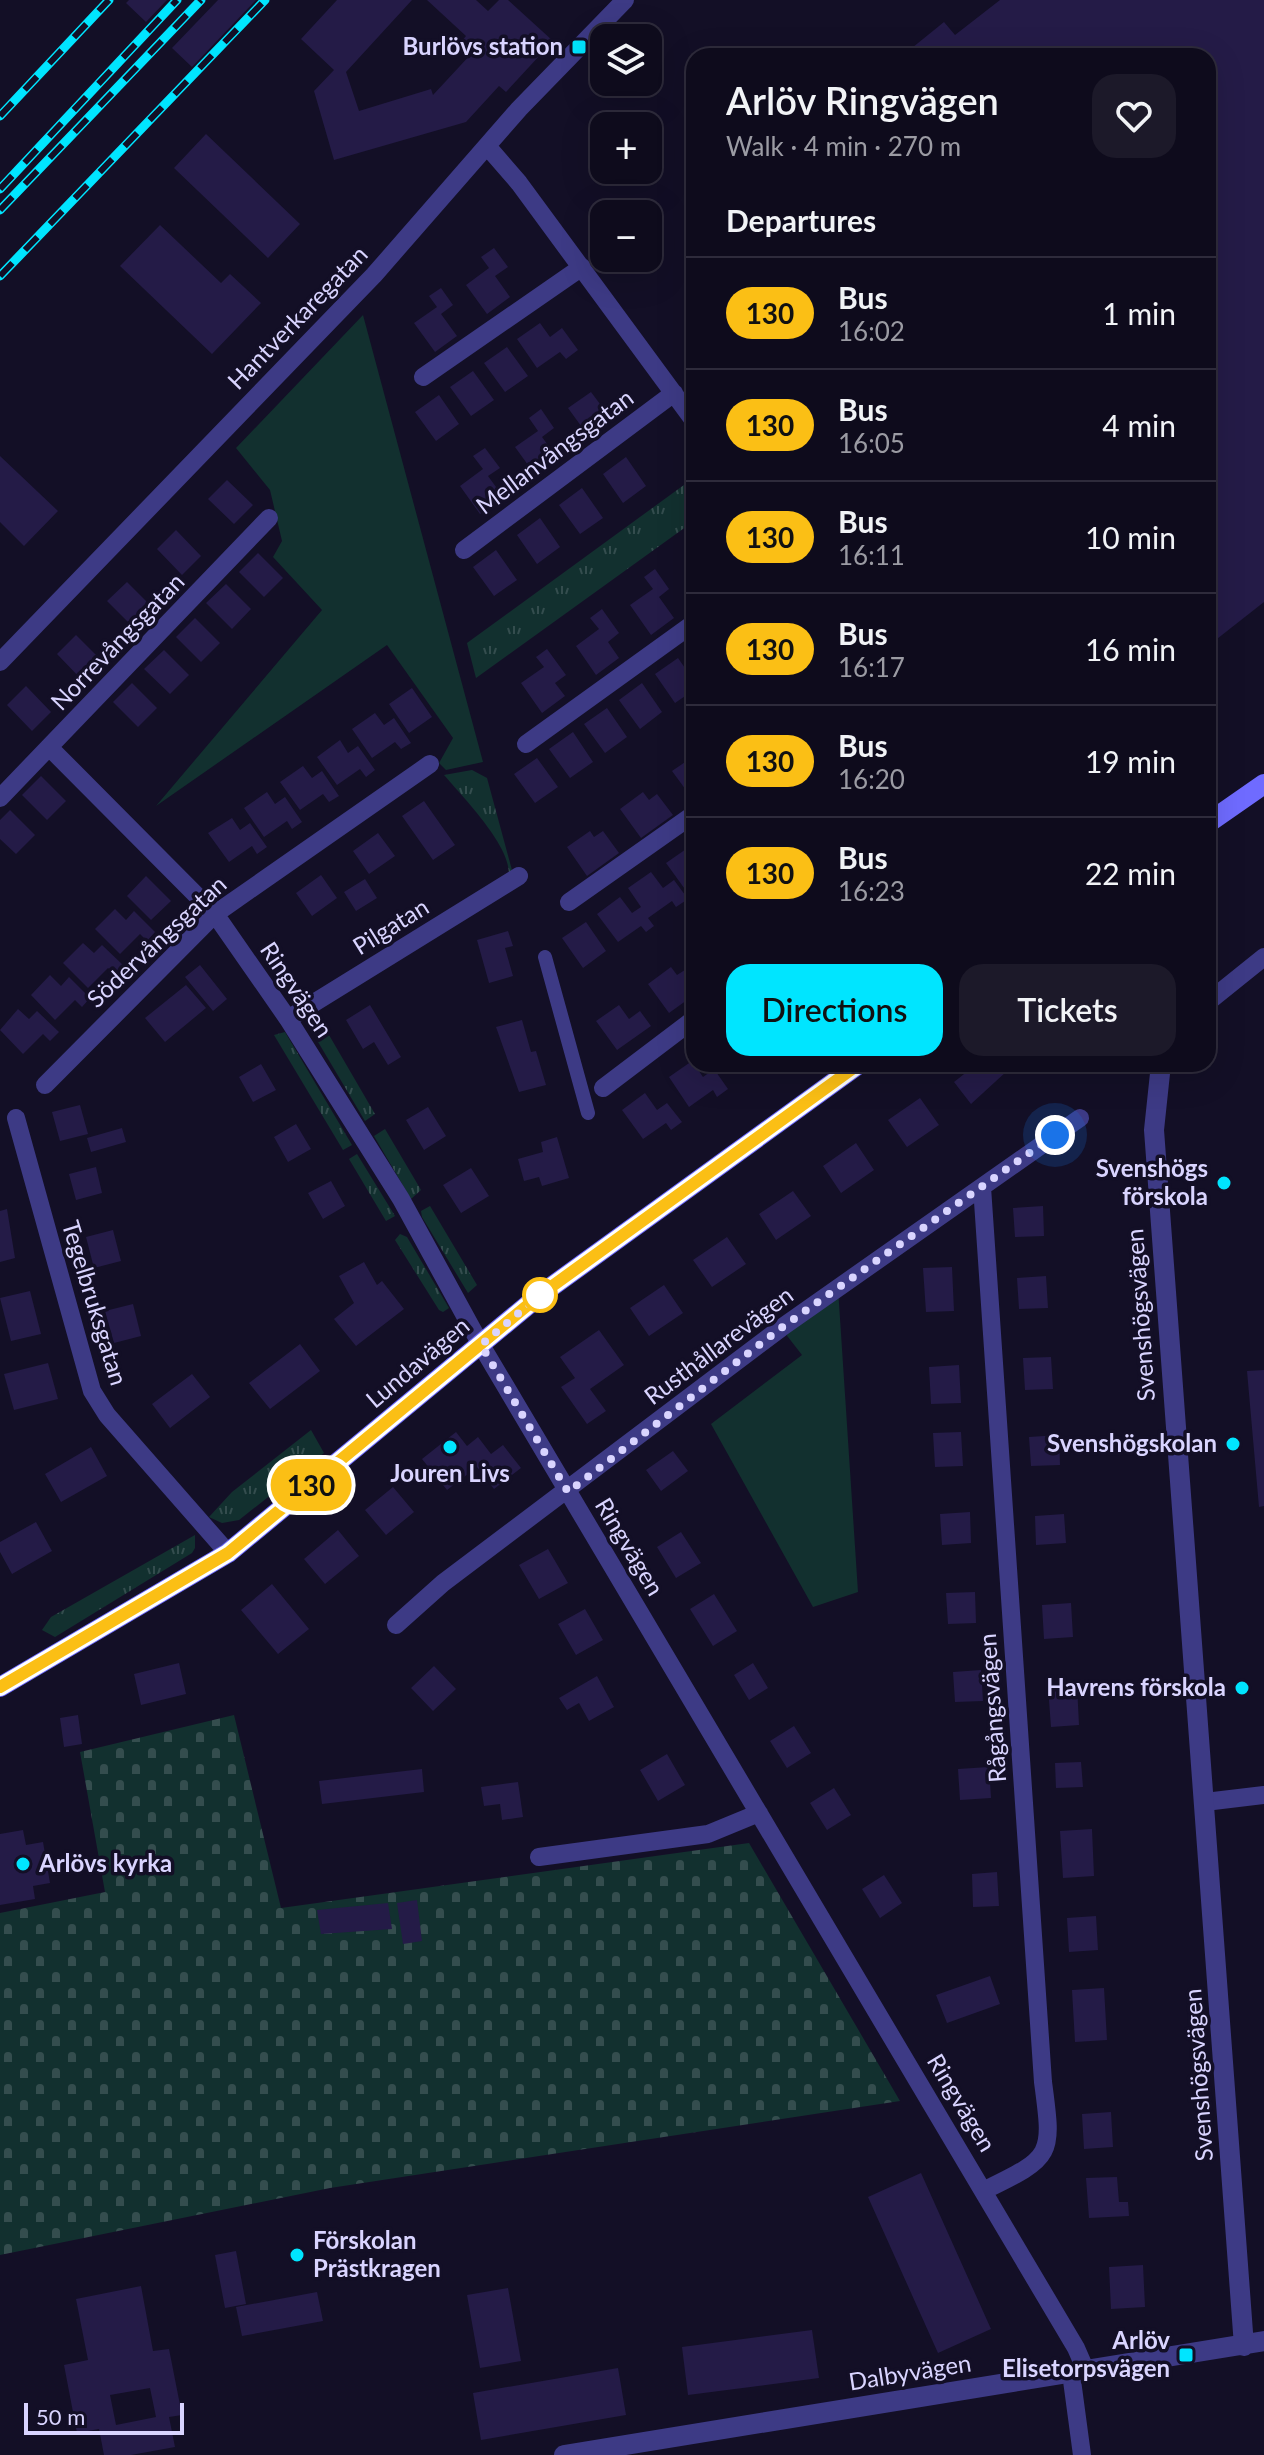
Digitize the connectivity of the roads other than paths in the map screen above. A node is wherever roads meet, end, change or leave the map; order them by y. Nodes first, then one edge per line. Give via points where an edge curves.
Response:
1 (625, 0) edge
2 (487, 146) junction
3 (582, 267) junction
4 (423, 377) dead end
5 (674, 393) junction
6 (686, 410) edge
7 (269, 518) dead end
8 (464, 550) dead end
9 (686, 629) edge
10 (0, 662) edge
11 (526, 744) dead end
12 (50, 748) junction
13 (430, 764) dead end
14 (1264, 784) edge
15 (0, 798) edge
16 (1216, 817) edge
17 (686, 820) edge
18 (519, 876) dead end
19 (569, 902) dead end
20 (215, 914) junction
21 (545, 957) dead end
22 (1264, 957) edge
23 (1216, 996) edge
24 (288, 1019) junction
25 (686, 1025) edge
26 (848, 1072) edge
27 (1160, 1072) edge
28 (45, 1085) dead end
29 (603, 1088) dead end
30 (588, 1113) dead end
31 (16, 1118) dead end
32 (1080, 1118) dead end
33 (982, 1187) junction
34 (481, 1345) junction
35 (568, 1492) junction
36 (228, 1553) junction
37 (396, 1625) dead end
38 (0, 1687) edge
39 (1264, 1795) edge
40 (1205, 1802) junction
41 (759, 1813) junction
42 (539, 1857) dead end
43 (985, 2190) junction
44 (1254, 2344) edge
45 (1078, 2372) junction
46 (564, 2455) edge
47 (1082, 2455) edge

1 - 2 street, Hantverkaregatan
2 - 3 street
2 - 10 street, Hantverkaregatan via 374,275
3 - 4 street
3 - 5 street
5 - 6 street
5 - 8 street, Mellanvångsgatan
7 - 12 street, Norrevångsgatan
9 - 11 street
12 - 15 street, Norrevångsgatan
12 - 20 street, Ringvägen
13 - 20 street, Södervångsgatan
14 - 16 main road
17 - 19 street
18 - 24 street, Pilgatan
20 - 24 street, Ringvägen
20 - 28 street, Södervångsgatan
21 - 30 street
22 - 23 street
24 - 34 street, Ringvägen via 401,1199
25 - 29 street
26 - 34 main road, Lundavägen via 540,1295
27 - 40 street, Svenshögsvägen via 1154,1130
31 - 36 street, Tegelbruksgatan via 92,1391
32 - 33 street, Rusthållarevägen
33 - 35 street, Rusthållarevägen via 781,1328
33 - 43 street, Rågångsvägen via 1050,2135 1047,2151 1034,2164
34 - 35 street, Ringvägen
34 - 36 main road, Lundavägen
35 - 37 street, Rusthållarevägen via 443,1583
35 - 41 street, Ringvägen
36 - 38 main road, Lundavägen
39 - 40 street
40 - 44 street, Svenshögsvägen
41 - 42 street via 708,1834
41 - 43 street, Ringvägen
43 - 45 street, Ringvägen via 1076,2348
44 - 45 street, Dalbyvägen
45 - 46 street, Dalbyvägen
45 - 47 street, Ringvägen

